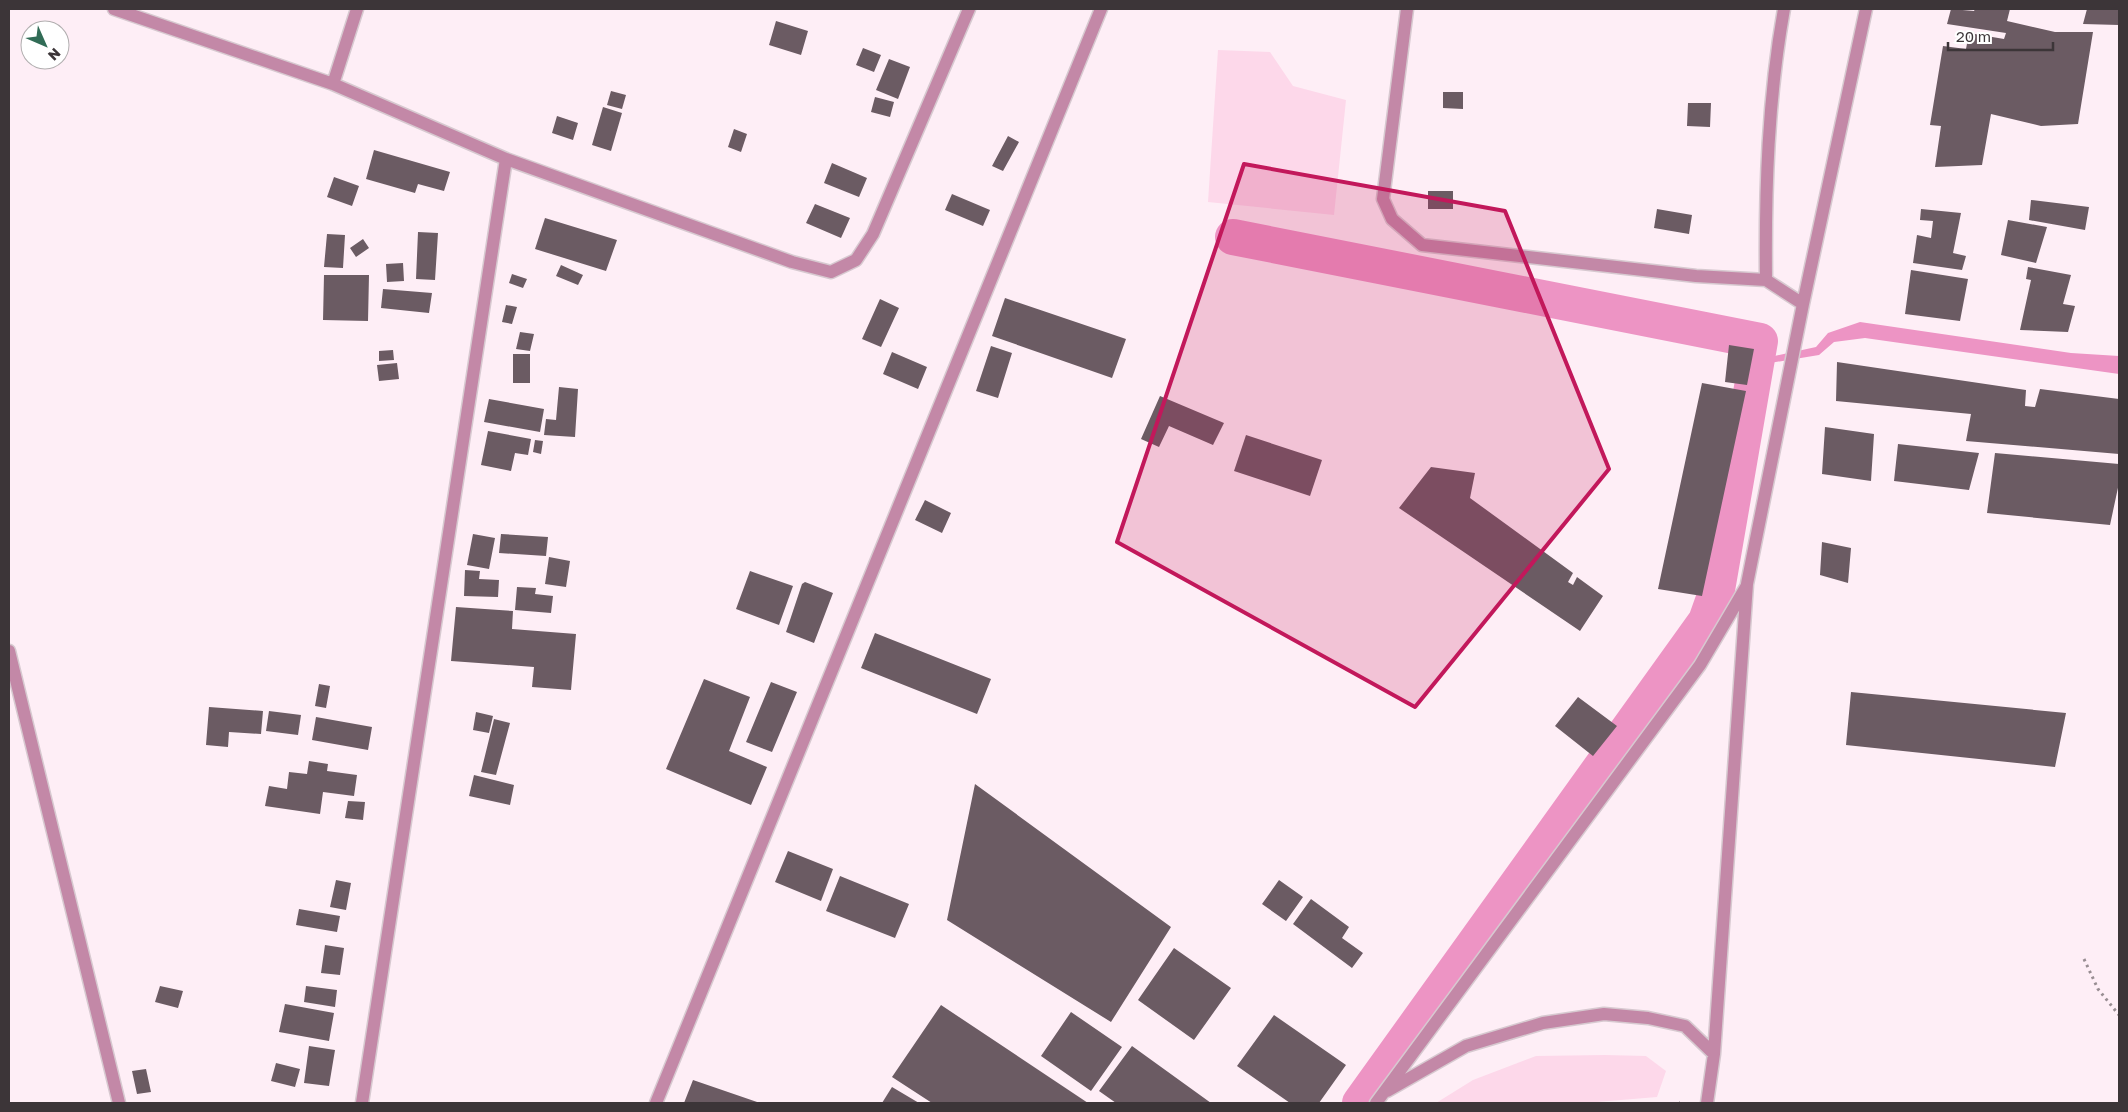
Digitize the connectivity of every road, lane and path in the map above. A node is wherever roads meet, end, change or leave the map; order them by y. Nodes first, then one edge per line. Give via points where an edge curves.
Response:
1 (114, 9) edge
2 (357, 9) edge
3 (969, 9) edge
4 (1101, 9) edge
5 (1407, 9) edge
6 (1784, 9) edge
7 (1866, 9) edge
8 (333, 84) junction
9 (506, 159) junction
10 (1766, 280) junction
11 (1803, 304) junction
12 (1747, 584) junction
13 (9, 650) edge
14 (2084, 959) dead end
15 (2119, 1015) edge
16 (1714, 1054) junction
17 (1379, 1099) edge
18 (119, 1103) edge
19 (362, 1103) edge
20 (656, 1103) edge
21 (1707, 1103) edge

1 - 8 street
2 - 8 street
3 - 9 street via 873,234 856,260 831,272 792,262
4 - 20 street
5 - 10 street via 1383,200 1392,219 1422,245 1696,276
6 - 10 street via 1778,40 1765,192
7 - 11 street
8 - 9 street
9 - 19 street
10 - 11 street
11 - 12 street
12 - 16 street
12 - 17 street via 1700,665
13 - 18 street
14 - 15 path via 2098,989
16 - 17 street via 1685,1026 1604,1014 1543,1023 1466,1046
16 - 21 street

